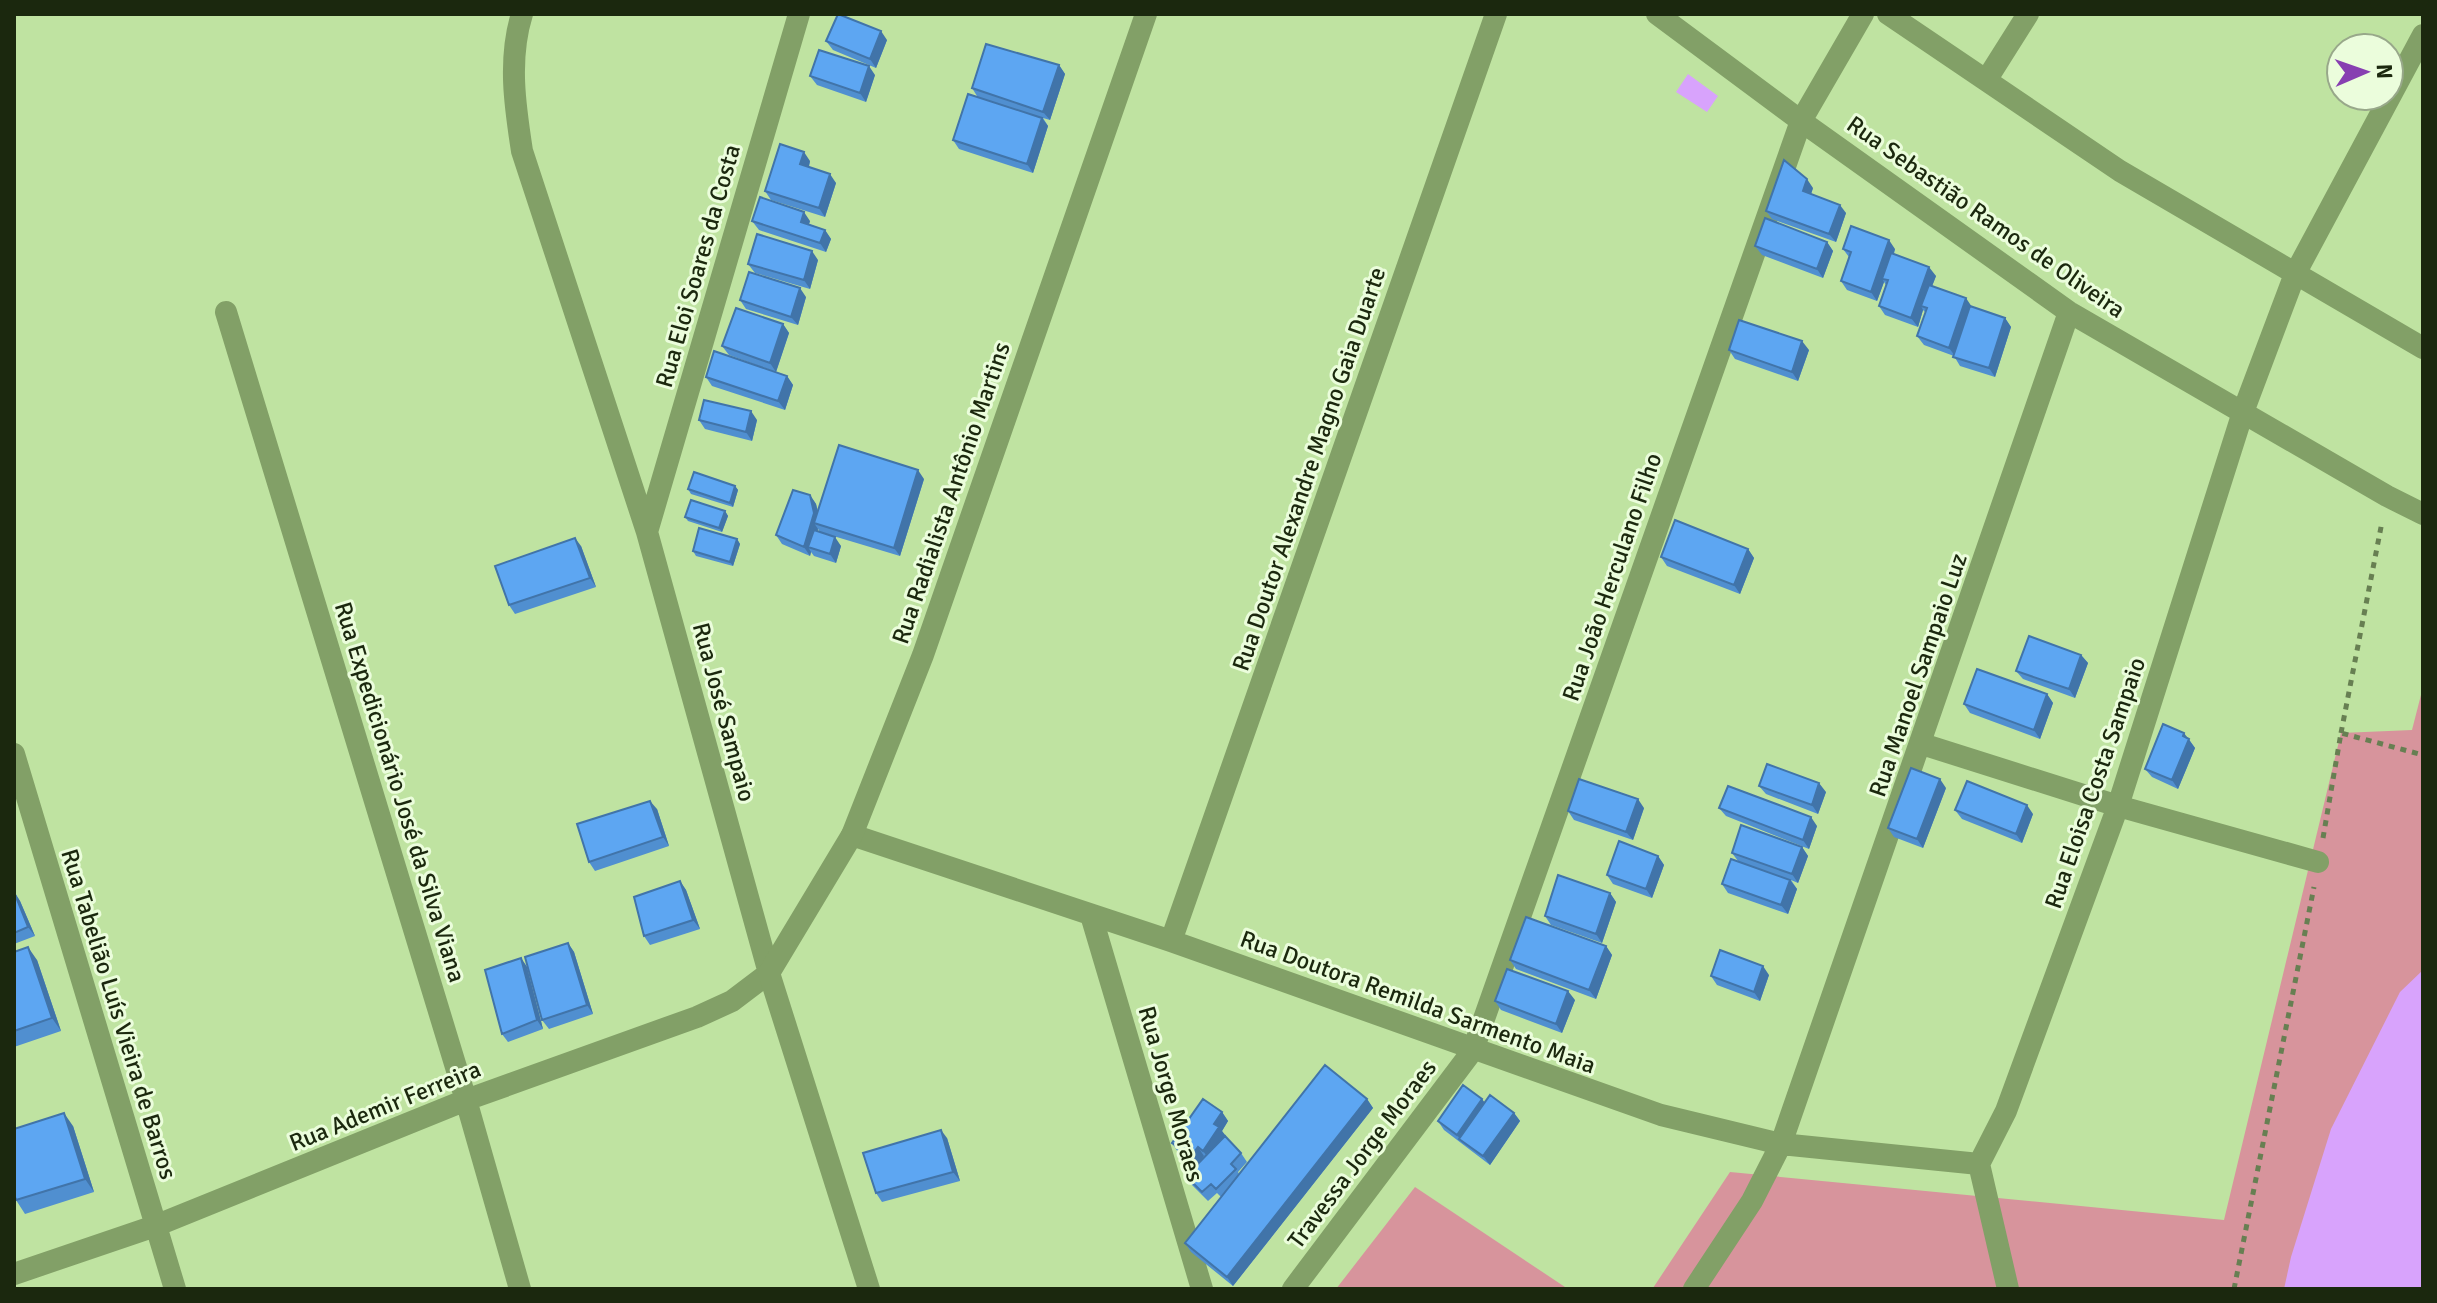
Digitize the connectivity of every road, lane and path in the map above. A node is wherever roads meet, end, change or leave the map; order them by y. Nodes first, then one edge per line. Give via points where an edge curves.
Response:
1 (522, 14) edge
2 (799, 14) edge
3 (1146, 14) edge
4 (1496, 14) edge
5 (1657, 14) edge
6 (1863, 14) edge
7 (1888, 14) edge
8 (2028, 14) edge
9 (2423, 35) edge
10 (1987, 79) junction
11 (1801, 121) junction
12 (2295, 274) junction
13 (226, 312) dead end
14 (2069, 312) junction
15 (2423, 348) edge
16 (2243, 412) junction
17 (2387, 496) junction
18 (2423, 514) edge
19 (647, 532) junction
20 (2341, 733) junction
21 (1922, 744) junction
22 (14, 754) edge
23 (2423, 755) edge
24 (2118, 806) junction
25 (852, 835) junction
26 (2318, 862) junction
27 (1091, 915) junction
28 (1171, 941) junction
29 (769, 973) junction
30 (1473, 1050) junction
31 (466, 1100) junction
32 (1781, 1144) junction
33 (1979, 1164) junction
34 (155, 1226) junction
35 (14, 1274) edge
36 (175, 1289) edge
37 (520, 1289) edge
38 (869, 1289) edge
39 (1202, 1289) edge
40 (1293, 1289) edge
41 (1694, 1289) edge
42 (2008, 1289) edge
43 (2234, 1289) edge

1 - 19 street, Rua José Sampaio via 512,90 522,151
2 - 19 street, Rua Eloi Soares da Costa
3 - 25 street, Rua Radialista Antônio Martins via 923,655
4 - 28 street, Rua Doutor Alexandre Magno Gaia Duarte
5 - 11 street, Rua Sebastião Ramos de Oliveira
6 - 11 street, Rua João Herculano Filho
7 - 10 street
8 - 10 street
9 - 12 street, Rua Eloisa Costa Sampaio
10 - 12 street via 2120,171
11 - 14 street, Rua Sebastião Ramos de Oliveira
11 - 30 street, Rua João Herculano Filho
12 - 15 street
12 - 16 street, Rua Eloisa Costa Sampaio
13 - 31 street, Rua Expedicionário José da Silva Viana
14 - 16 street, Rua Sebastião Ramos de Oliveira
14 - 21 street, Rua Manoel Sampaio Luz
16 - 17 street, Rua Sebastião Ramos de Oliveira
16 - 24 street, Rua Eloisa Costa Sampaio
17 - 18 street, Rua Sebastião Ramos de Oliveira
17 - 20 path
19 - 29 street, Rua José Sampaio
20 - 23 path
20 - 26 path
21 - 24 street
21 - 32 street, Rua Manoel Sampaio Luz
22 - 34 street, Rua Tabelião Luís Vieira de Barros
24 - 26 street
24 - 33 street, Rua Eloisa Costa Sampaio via 2006,1111
25 - 27 street, Rua Doutora Remilda Sarmento Maia
25 - 29 street, Rua Radialista Antônio Martins
26 - 43 path
27 - 28 street, Rua Doutora Remilda Sarmento Maia
27 - 39 street, Rua Jorge Moraes
28 - 30 street, Rua Doutora Remilda Sarmento Maia
29 - 31 street, Rua Ademir Ferreira via 732,1001 697,1017
29 - 38 street, Rua José Sampaio
30 - 32 street, Rua Doutora Remilda Sarmento Maia via 1661,1115
30 - 40 street, Travessa Jorge Moraes
31 - 34 street, Rua Ademir Ferreira
31 - 37 street, Rua Expedicionário José da Silva Viana
32 - 33 street, Rua Doutora Remilda Sarmento Maia
32 - 41 street, Rua Manoel Sampaio Luz via 1752,1201
33 - 42 street
34 - 35 street, Rua Ademir Ferreira
34 - 36 street, Rua Tabelião Luís Vieira de Barros

